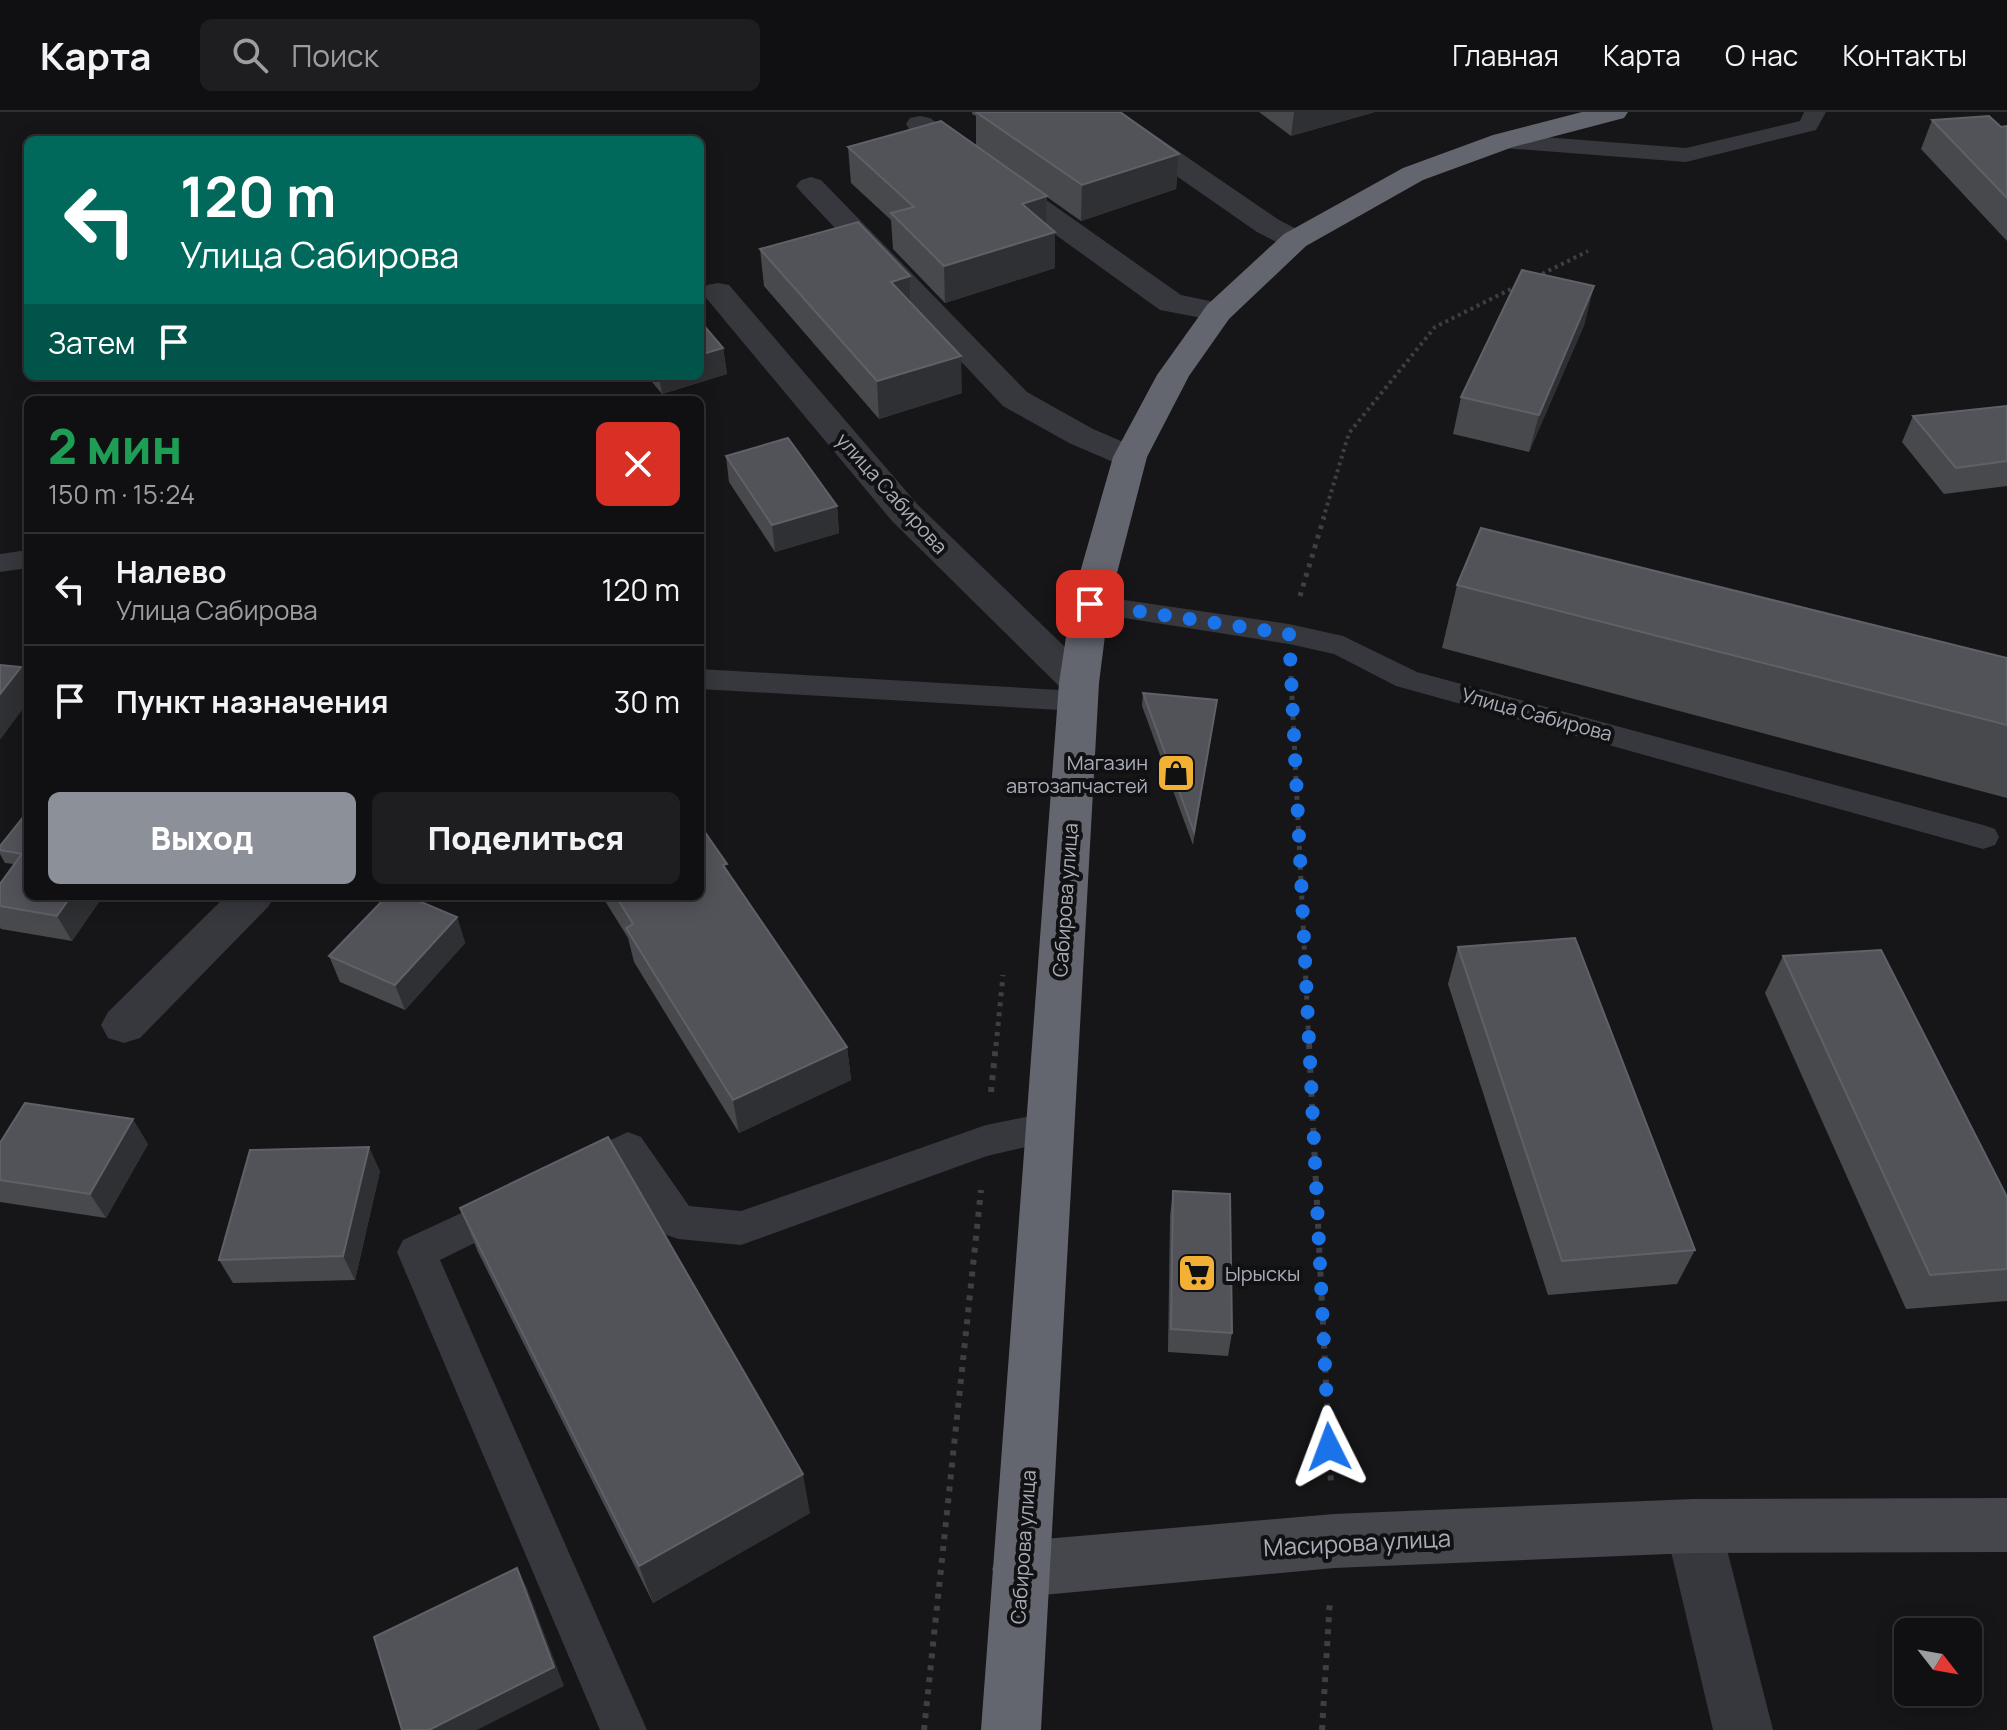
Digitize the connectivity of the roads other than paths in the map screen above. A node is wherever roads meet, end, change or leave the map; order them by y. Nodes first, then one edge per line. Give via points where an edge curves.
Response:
1 (1103, 112) edge
2 (1815, 112) edge
3 (1587, 114) edge
4 (920, 124) edge
5 (1503, 141) junction
6 (811, 186) dead end
7 (1295, 240) junction
8 (718, 292) dead end
9 (1218, 312) junction
10 (1130, 457) junction
11 (24, 560) edge
12 (0, 563) edge
13 (1090, 604) junction
14 (704, 679) edge
15 (1078, 692) junction
16 (1983, 837) dead end
17 (249, 900) edge
18 (124, 1025) dead end
19 (1050, 1127) junction
20 (2007, 1525) edge
21 (1693, 1526) junction
22 (1021, 1569) junction
23 (624, 1730) edge
24 (1011, 1730) edge
25 (1743, 1730) edge

1 - 7 street
2 - 5 lane via 1808,125 1686,155
3 - 5 highway, Сабирова улица
4 - 9 street via 1171,303
5 - 7 highway, Сабирова улица via 1413,174
6 - 10 street via 1015,399
7 - 9 highway, Сабирова улица
8 - 15 street, улица Сабирова via 905,513
9 - 10 highway, Сабирова улица via 1173,375
10 - 13 highway, Сабирова улица
11 - 12 lane
13 - 15 highway, Сабирова улица
13 - 16 lane, Улица Сабирова via 1343,646 1407,679
14 - 15 lane
15 - 19 highway, Сабирова улица
17 - 18 street
19 - 22 highway, Сабирова улица
19 - 23 lane via 986,1141 741,1228 678,1222 628,1148 417,1252
20 - 21 street, Масирова улица
21 - 22 street, Масирова улица via 1334,1541
21 - 25 street
22 - 24 highway, Сабирова улица

